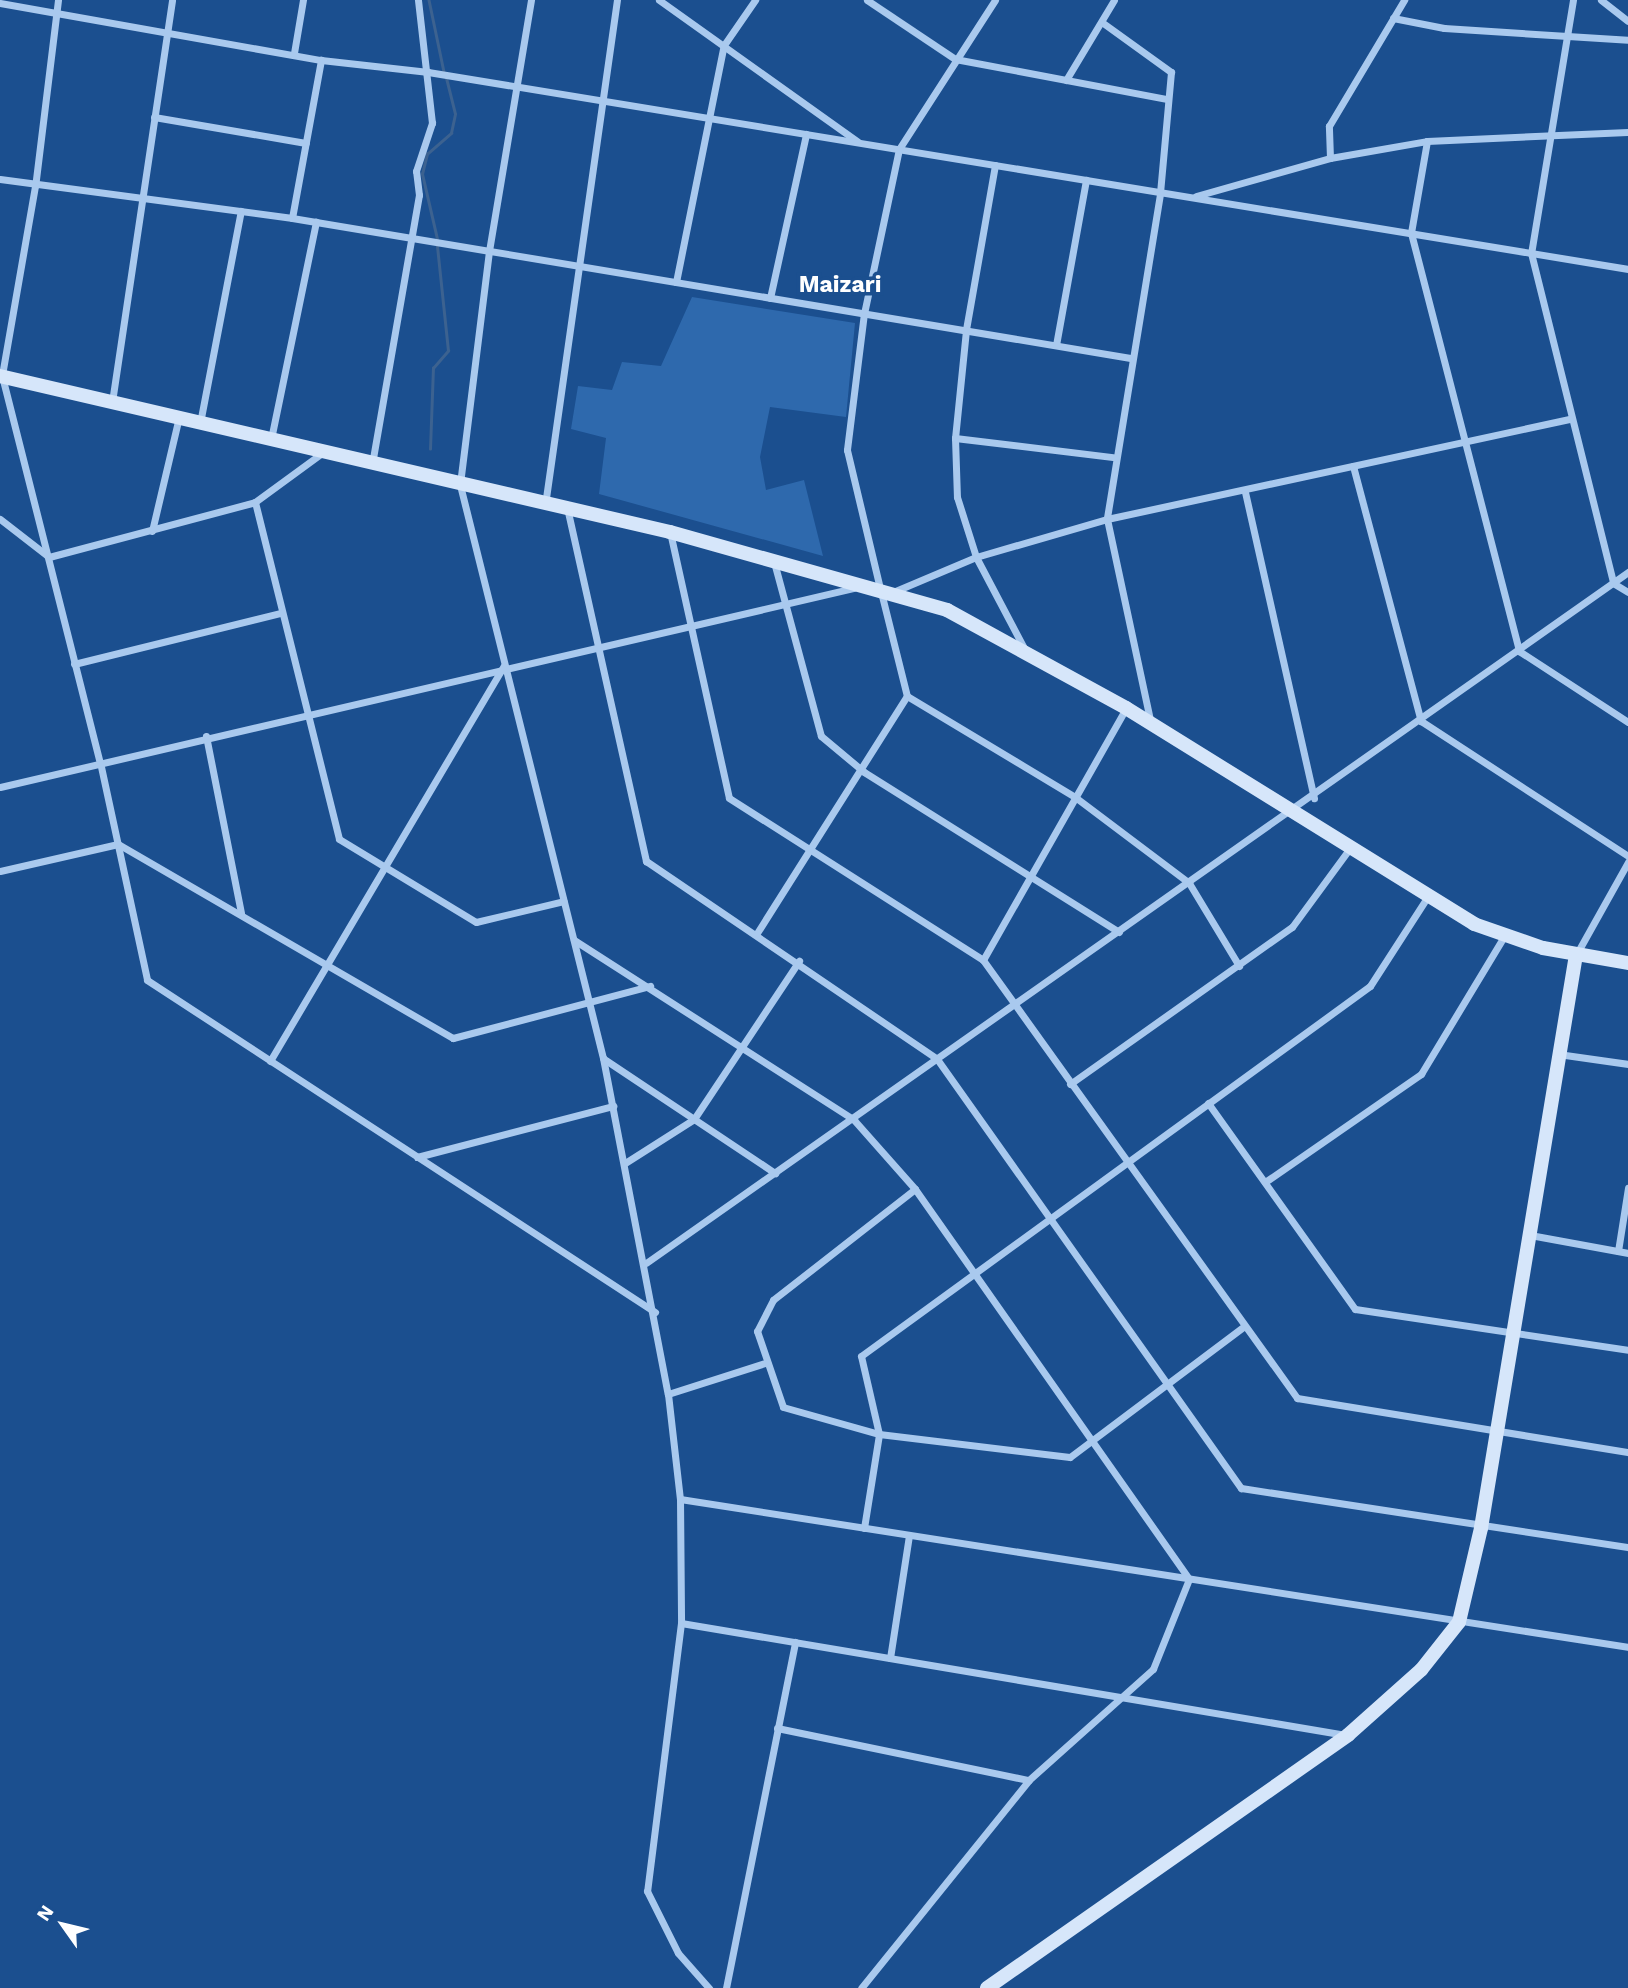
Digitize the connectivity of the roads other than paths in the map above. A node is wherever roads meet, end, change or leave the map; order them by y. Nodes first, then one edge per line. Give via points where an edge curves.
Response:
1 (58, 0) edge
2 (172, 0) edge
3 (303, 0) edge
4 (418, 0) edge
5 (531, 0) edge
6 (617, 0) edge
7 (659, 0) edge
8 (755, 0) edge
9 (867, 0) edge
10 (995, 0) edge
11 (1114, 0) edge
12 (1404, 0) edge
13 (1573, 0) edge
14 (1601, 0) edge
15 (0, 3) edge
16 (56, 11) junction
17 (1393, 18) junction
18 (1628, 21) edge
19 (1103, 23) junction
20 (168, 34) junction
21 (1565, 38) junction
22 (1628, 40) edge
23 (724, 45) junction
24 (294, 53) junction
25 (321, 60) junction
26 (955, 60) junction
27 (428, 72) junction
28 (1066, 80) junction
29 (516, 87) junction
30 (1167, 99) junction
31 (602, 101) junction
32 (155, 117) junction
33 (706, 118) junction
34 (1628, 132) edge
35 (806, 134) junction
36 (1548, 134) junction
37 (1427, 141) junction
38 (306, 143) junction
39 (859, 143) junction
40 (899, 149) junction
41 (1329, 158) junction
42 (995, 165) junction
43 (0, 179) edge
44 (1086, 180) junction
45 (35, 186) junction
46 (1160, 194) junction
47 (142, 197) junction
48 (1192, 198) junction
49 (241, 211) junction
50 (292, 218) junction
51 (316, 222) junction
52 (1411, 233) junction
53 (411, 238) junction
54 (489, 251) junction
55 (1531, 253) junction
56 (583, 267) junction
57 (1628, 269) edge
58 (676, 282) junction
59 (770, 298) junction
60 (864, 313) junction
61 (966, 330) junction
62 (1056, 345) junction
63 (1130, 358) junction
64 (1, 376) edge
65 (112, 403) junction
66 (1569, 419) junction
67 (178, 421) junction
68 (200, 425) junction
69 (955, 438) junction
70 (271, 439) junction
71 (1464, 440) junction
72 (323, 452) junction
73 (1113, 457) junction
74 (372, 465) junction
75 (1353, 466) junction
76 (460, 485) junction
77 (1245, 492) junction
78 (255, 502) junction
79 (545, 507) junction
80 (568, 512) junction
81 (0, 519) edge
82 (1107, 519) junction
83 (152, 531) junction
84 (670, 532) junction
85 (49, 557) junction
86 (976, 557) junction
87 (774, 559) junction
88 (1628, 572) edge
89 (1613, 583) junction
90 (880, 589) junction
91 (1628, 592) edge
92 (782, 603) junction
93 (280, 613) junction
94 (687, 625) junction
95 (596, 646) junction
96 (1024, 648) junction
97 (1519, 650) junction
98 (74, 664) junction
99 (504, 666) junction
100 (907, 696) junction
101 (1126, 708) junction
102 (308, 712) junction
103 (1421, 721) junction
104 (1628, 722) edge
105 (1151, 724) junction
106 (206, 736) junction
107 (100, 762) junction
108 (864, 772) junction
109 (0, 787) edge
110 (1075, 797) junction
111 (1314, 798) junction
112 (1293, 810) junction
113 (118, 844) junction
114 (1351, 847) junction
115 (813, 851) junction
116 (1628, 856) edge
117 (1628, 862) edge
118 (385, 867) junction
119 (0, 871) edge
120 (1032, 876) junction
121 (1189, 883) junction
122 (1428, 896) junction
123 (564, 901) junction
124 (241, 913) junction
125 (1119, 932) junction
126 (757, 933) junction
127 (1503, 938) junction
128 (573, 940) junction
129 (1576, 955) junction
130 (982, 960) junction
131 (799, 961) junction
132 (1628, 963) edge
133 (327, 964) junction
134 (1239, 966) junction
135 (650, 986) junction
136 (589, 1002) junction
137 (1012, 1007) junction
138 (743, 1043) junction
139 (1558, 1054) junction
140 (603, 1058) junction
141 (937, 1059) junction
142 (270, 1061) junction
143 (1628, 1064) edge
144 (1070, 1084) junction
145 (1209, 1103) junction
146 (613, 1106) junction
147 (694, 1119) junction
148 (854, 1120) junction
149 (417, 1157) junction
150 (1126, 1161) junction
151 (625, 1163) junction
152 (775, 1172) junction
153 (1265, 1182) junction
154 (1628, 1188) edge
155 (915, 1189) junction
156 (1052, 1215) junction
157 (1529, 1235) junction
158 (1618, 1251) junction
159 (1628, 1253) edge
160 (646, 1263) junction
161 (970, 1271) junction
162 (654, 1312) junction
163 (1242, 1328) junction
164 (1512, 1333) junction
165 (1628, 1350) edge
166 (765, 1363) junction
167 (1165, 1384) junction
168 (668, 1394) junction
169 (1497, 1432) junction
170 (879, 1434) junction
171 (1090, 1444) junction
172 (1628, 1452) edge
173 (680, 1499) junction
174 (864, 1528) junction
175 (1481, 1528) junction
176 (909, 1535) junction
177 (1628, 1547) edge
178 (1189, 1579) junction
179 (1459, 1622) junction
180 (681, 1623) junction
181 (795, 1642) junction
182 (1628, 1647) edge
183 (890, 1658) junction
184 (1122, 1697) junction
185 (777, 1728) junction
186 (1348, 1735) junction
187 (1030, 1780) junction
188 (709, 1988) edge
189 (726, 1988) edge
190 (861, 1988) edge
191 (986, 1988) edge

1 - 16 street
2 - 20 street
3 - 24 street
4 - 27 street
5 - 29 street
6 - 31 street
7 - 23 street
8 - 23 street
9 - 26 street
10 - 26 street
11 - 19 street
12 - 17 street
13 - 21 street
14 - 18 street
15 - 16 street
16 - 20 street
16 - 45 street
17 - 21 street
17 - 41 street via 1329,126
19 - 28 street
19 - 30 street via 1171,72
20 - 24 street
20 - 32 street
21 - 22 street
21 - 36 street
23 - 33 street
23 - 39 street
24 - 25 street
25 - 27 street
25 - 38 street
26 - 28 street
26 - 40 street
27 - 29 street
27 - 53 street via 432,123 416,171 419,195
28 - 30 street
29 - 31 street
29 - 54 street
30 - 46 street
31 - 33 street
31 - 56 street
32 - 38 street
32 - 47 street
33 - 35 street
33 - 58 street
34 - 36 street
35 - 39 street
35 - 59 street
36 - 37 street
36 - 55 street
37 - 41 street
37 - 52 street
38 - 50 street
39 - 40 street
40 - 42 street
40 - 60 street
41 - 48 street
42 - 44 street
42 - 61 street
43 - 45 street
44 - 46 street
44 - 62 street
45 - 47 street
45 - 64 street
46 - 48 street
46 - 63 street
47 - 49 street
47 - 65 street
48 - 52 street
49 - 50 street
49 - 68 street
50 - 51 street
51 - 53 street
51 - 70 street
52 - 55 street
52 - 71 street
53 - 54 street
53 - 74 street
54 - 56 street
54 - 76 street
55 - 57 street
55 - 66 street
56 - 58 street
56 - 79 street
58 - 59 street
59 - 60 street
60 - 61 street
60 - 90 street via 847,450
61 - 62 street
61 - 69 street
62 - 63 street
63 - 73 street
64 - 65 main road
64 - 85 street
65 - 67 main road
66 - 71 street
66 - 89 street
67 - 68 main road
67 - 83 street
68 - 70 main road
69 - 73 street
69 - 86 street via 957,497
70 - 72 main road
71 - 75 street
71 - 97 street
72 - 74 main road
72 - 78 street
73 - 82 street
74 - 76 main road
75 - 77 street
75 - 103 street
76 - 79 main road
76 - 99 street
77 - 82 street
77 - 111 street
78 - 83 street
78 - 93 street
79 - 80 main road
80 - 84 main road
80 - 95 street
81 - 85 street
82 - 86 street
82 - 105 street
83 - 85 street
84 - 87 main road
84 - 94 street
85 - 98 street
86 - 90 street
86 - 96 street
87 - 90 main road
87 - 92 street
88 - 89 street
89 - 91 street
89 - 97 street
90 - 92 street
90 - 96 main road via 947,610
90 - 100 street
92 - 94 street
92 - 108 street via 821,736
93 - 98 street
93 - 102 street
94 - 95 street
94 - 115 street via 729,797
95 - 99 street
95 - 126 street via 646,861
96 - 101 main road
97 - 103 street
97 - 104 street
98 - 107 street
99 - 102 street
99 - 118 street
99 - 123 street
100 - 108 street
100 - 110 street
101 - 105 main road
101 - 110 street
102 - 106 street
102 - 118 street via 339,839
103 - 111 street
103 - 116 street
105 - 112 main road
106 - 107 street
106 - 124 street
107 - 109 street
107 - 113 street
108 - 115 street
108 - 120 street
110 - 120 street
110 - 121 street
111 - 112 street
112 - 114 main road
112 - 121 street
113 - 119 street
113 - 124 street
113 - 142 street via 147,981
114 - 122 main road
114 - 134 street via 1292,927
115 - 126 street
115 - 130 street
117 - 129 street
118 - 123 street via 476,922
118 - 133 street
120 - 125 street
120 - 130 street
121 - 125 street
121 - 134 street
122 - 127 main road
122 - 145 street via 1370,986
123 - 128 street
124 - 133 street
125 - 137 street
126 - 131 street
127 - 129 main road
127 - 153 street via 1421,1074
128 - 135 street
128 - 136 street
129 - 132 main road
129 - 139 main road
130 - 137 street
131 - 138 street
131 - 141 street
133 - 136 street via 453,1038
133 - 142 street
134 - 144 street
135 - 136 street
135 - 138 street
136 - 140 street
137 - 141 street
137 - 144 street
138 - 147 street
138 - 148 street
139 - 143 street
139 - 157 main road
140 - 146 street
140 - 147 street
141 - 148 street
141 - 156 street
142 - 149 street
144 - 150 street
145 - 150 street
145 - 153 street
146 - 149 street
146 - 151 street
147 - 151 street
147 - 152 street
148 - 152 street
148 - 155 street
149 - 162 street
150 - 156 street
150 - 163 street
151 - 160 street
152 - 160 street
153 - 164 street via 1355,1309
154 - 158 street
155 - 161 street
155 - 166 street via 773,1300 757,1331
156 - 161 street
156 - 167 street
157 - 158 street
157 - 164 main road
158 - 159 street
160 - 162 street
161 - 170 street via 861,1356
161 - 171 street
162 - 168 street
163 - 167 street
163 - 169 street via 1297,1398
164 - 165 street
164 - 169 main road
166 - 168 street
166 - 170 street via 783,1407
167 - 171 street
167 - 175 street via 1241,1488
168 - 173 street
169 - 172 street
169 - 175 main road
170 - 171 street via 1070,1457
170 - 174 street
171 - 178 street
173 - 174 street
173 - 180 street
174 - 176 street
175 - 177 street
175 - 179 main road
176 - 178 street
176 - 183 street
178 - 179 street
178 - 184 street via 1153,1669
179 - 182 street
179 - 186 main road via 1421,1670
180 - 181 street
180 - 188 street via 647,1891 678,1953
181 - 183 street
181 - 185 street
183 - 184 street
184 - 186 street
184 - 187 street
185 - 187 street
185 - 189 street
186 - 191 main road
187 - 190 street

